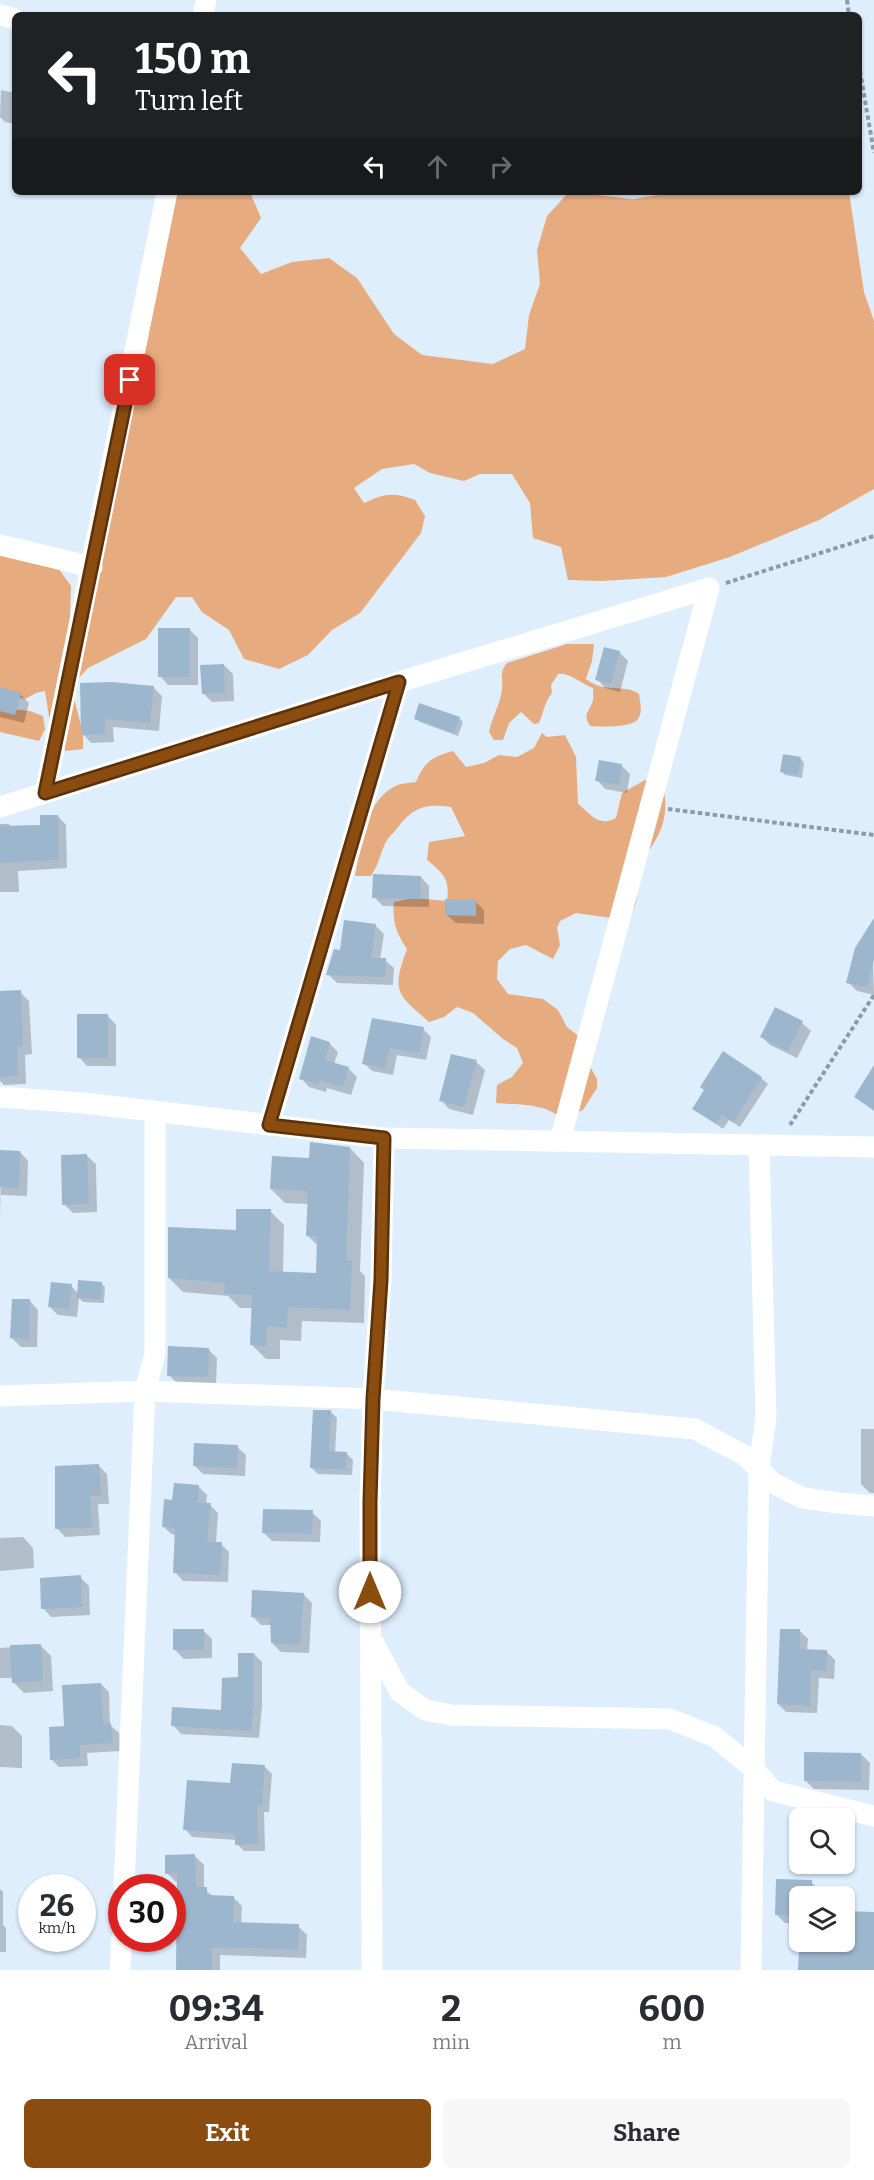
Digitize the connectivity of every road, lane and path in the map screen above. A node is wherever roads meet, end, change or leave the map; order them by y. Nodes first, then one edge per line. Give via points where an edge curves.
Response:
1 (862, 83) edge
2 (874, 153) edge
3 (166, 195) edge
4 (874, 536) edge
5 (0, 545) edge
6 (92, 567) junction
7 (709, 588) junction
8 (399, 682) junction
9 (45, 793) junction
10 (650, 806) junction
11 (0, 807) edge
12 (874, 835) edge
13 (874, 995) edge
14 (0, 1097) edge
15 (155, 1112) junction
16 (269, 1125) junction
17 (384, 1138) junction
18 (560, 1141) junction
19 (768, 1146) junction
20 (874, 1147) edge
21 (145, 1391) junction
22 (0, 1396) edge
23 (373, 1399) junction
24 (759, 1467) junction
25 (874, 1506) edge
26 (371, 1637) junction
27 (754, 1768) junction
28 (874, 1816) edge
29 (125, 1874) edge
30 (121, 1952) edge
31 (120, 1970) edge
32 (372, 1970) edge
33 (751, 1970) edge

1 - 2 path
3 - 6 street
4 - 7 path
5 - 6 street
6 - 9 street
7 - 8 street
7 - 10 street
8 - 9 street
8 - 16 street
9 - 11 street
10 - 12 path
10 - 18 street
13 - 19 path
14 - 15 street
15 - 16 street
15 - 21 street via 155,1354
16 - 17 street
17 - 18 street
17 - 23 street
18 - 19 street
19 - 20 street
19 - 24 street via 766,1418
21 - 22 street
21 - 23 street
21 - 29 street
23 - 24 street via 695,1429
23 - 26 street
24 - 25 street via 773,1483 803,1498
24 - 27 street
26 - 27 street via 400,1692 425,1710 451,1715 670,1719 715,1737
26 - 32 street
27 - 28 street via 772,1791
27 - 33 street
30 - 31 street

